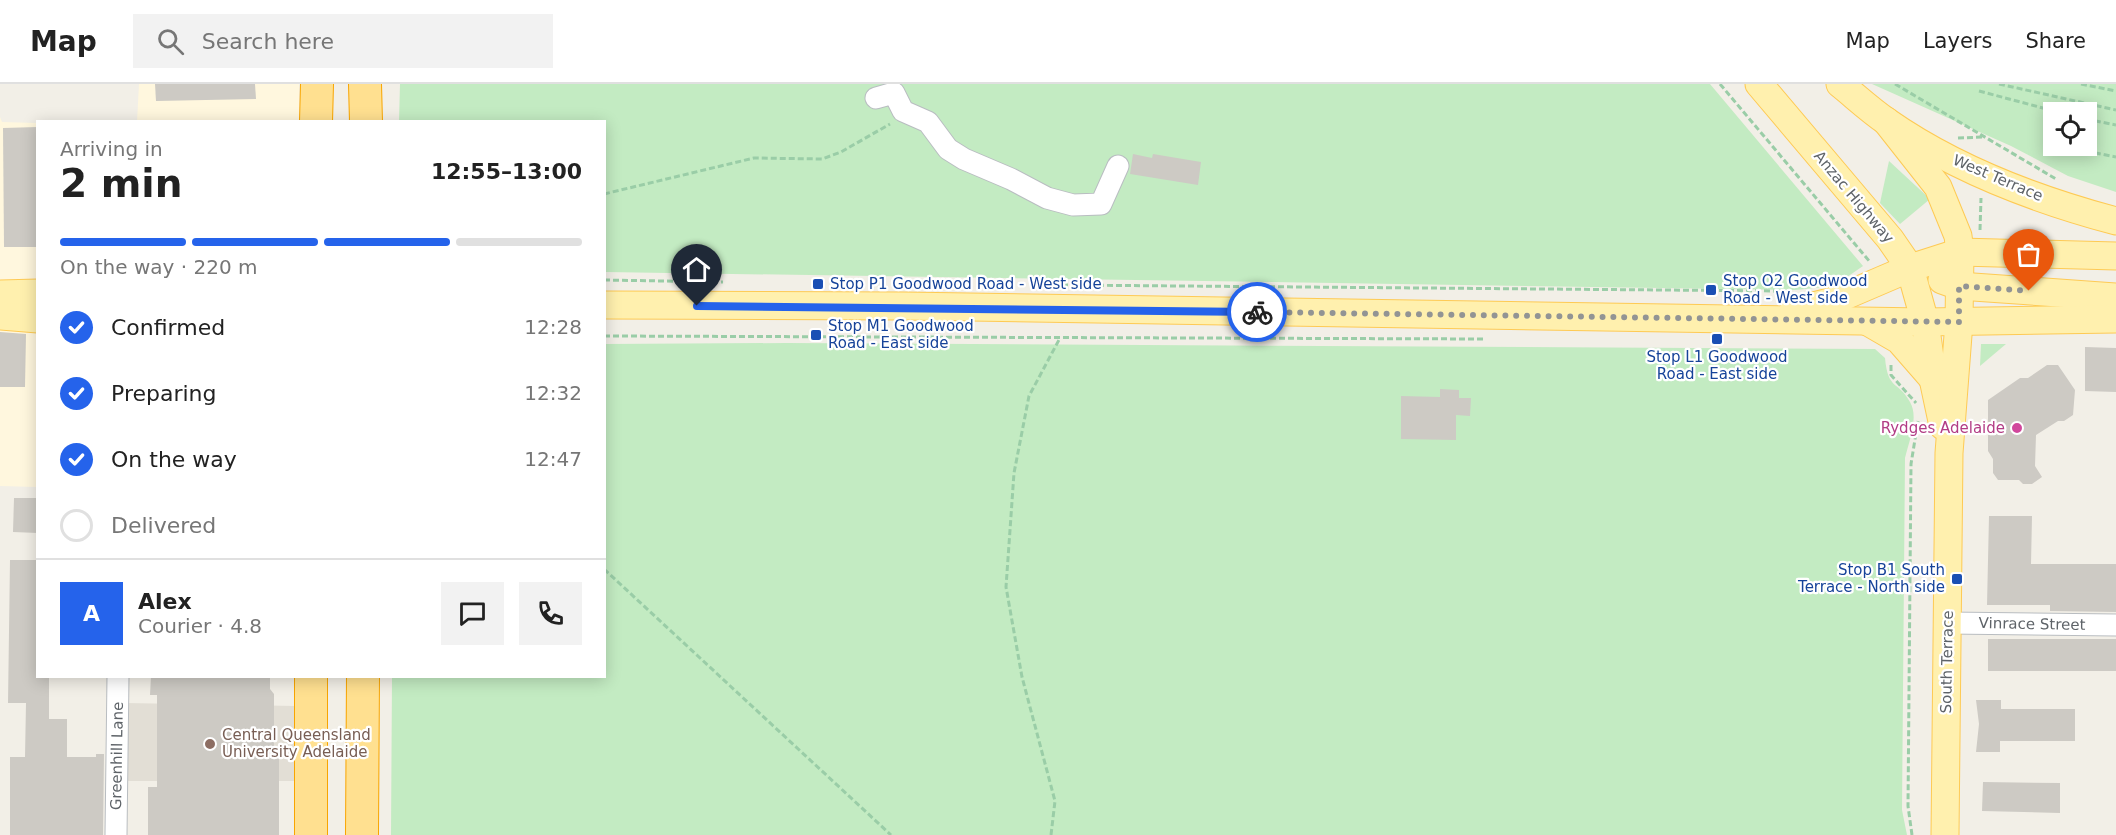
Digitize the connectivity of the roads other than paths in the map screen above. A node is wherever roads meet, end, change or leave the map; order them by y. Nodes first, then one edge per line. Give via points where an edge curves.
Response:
1 (317, 84) edge
2 (366, 84) edge
3 (1759, 84) edge
4 (1840, 84) edge
5 (876, 98) dead end
6 (316, 120) edge
7 (366, 120) edge
8 (1886, 121) junction
9 (1118, 166) dead end
10 (2116, 221) edge
11 (1970, 245) junction
12 (2116, 256) edge
13 (1910, 268) junction
14 (1959, 286) junction
15 (36, 293) edge
16 (2, 296) edge
17 (2116, 297) edge
18 (606, 305) edge
19 (36, 318) edge
20 (2116, 319) edge
21 (1760, 320) junction
22 (1868, 322) junction
23 (1925, 322) junction
24 (1959, 322) junction
25 (1933, 379) junction
26 (1949, 453) junction
27 (1947, 623) junction
28 (2116, 625) edge
29 (118, 678) edge
30 (311, 678) edge
31 (363, 678) edge
32 (116, 835) edge
33 (311, 835) edge
34 (362, 835) edge
35 (1944, 835) edge

1 - 6 highway
2 - 7 highway
3 - 13 main road, Anzac Highway
4 - 8 main road
5 - 9 street via 894,93 903,111 928,123 948,149 1047,198 1073,206 1101,204
8 - 10 main road, West Terrace via 1985,175
8 - 11 main road, South Terrace via 1938,187 1958,236
11 - 12 main road
11 - 13 main road
11 - 14 main road, South Terrace
13 - 14 main road
13 - 21 main road via 1833,301
13 - 23 main road, Anzac Highway
14 - 17 main road
14 - 24 main road, South Terrace
15 - 16 main road
16 - 19 main road
18 - 21 main road
20 - 24 main road
21 - 22 main road
22 - 23 main road
22 - 25 main road via 1899,340
23 - 24 main road
23 - 25 main road, South Terrace
24 - 26 main road, South Terrace
25 - 26 main road, South Terrace
26 - 27 main road, South Terrace
27 - 28 street, Vinrace Street
27 - 35 main road, South Terrace
29 - 32 street, Greenhill Lane
30 - 33 highway
31 - 34 highway

